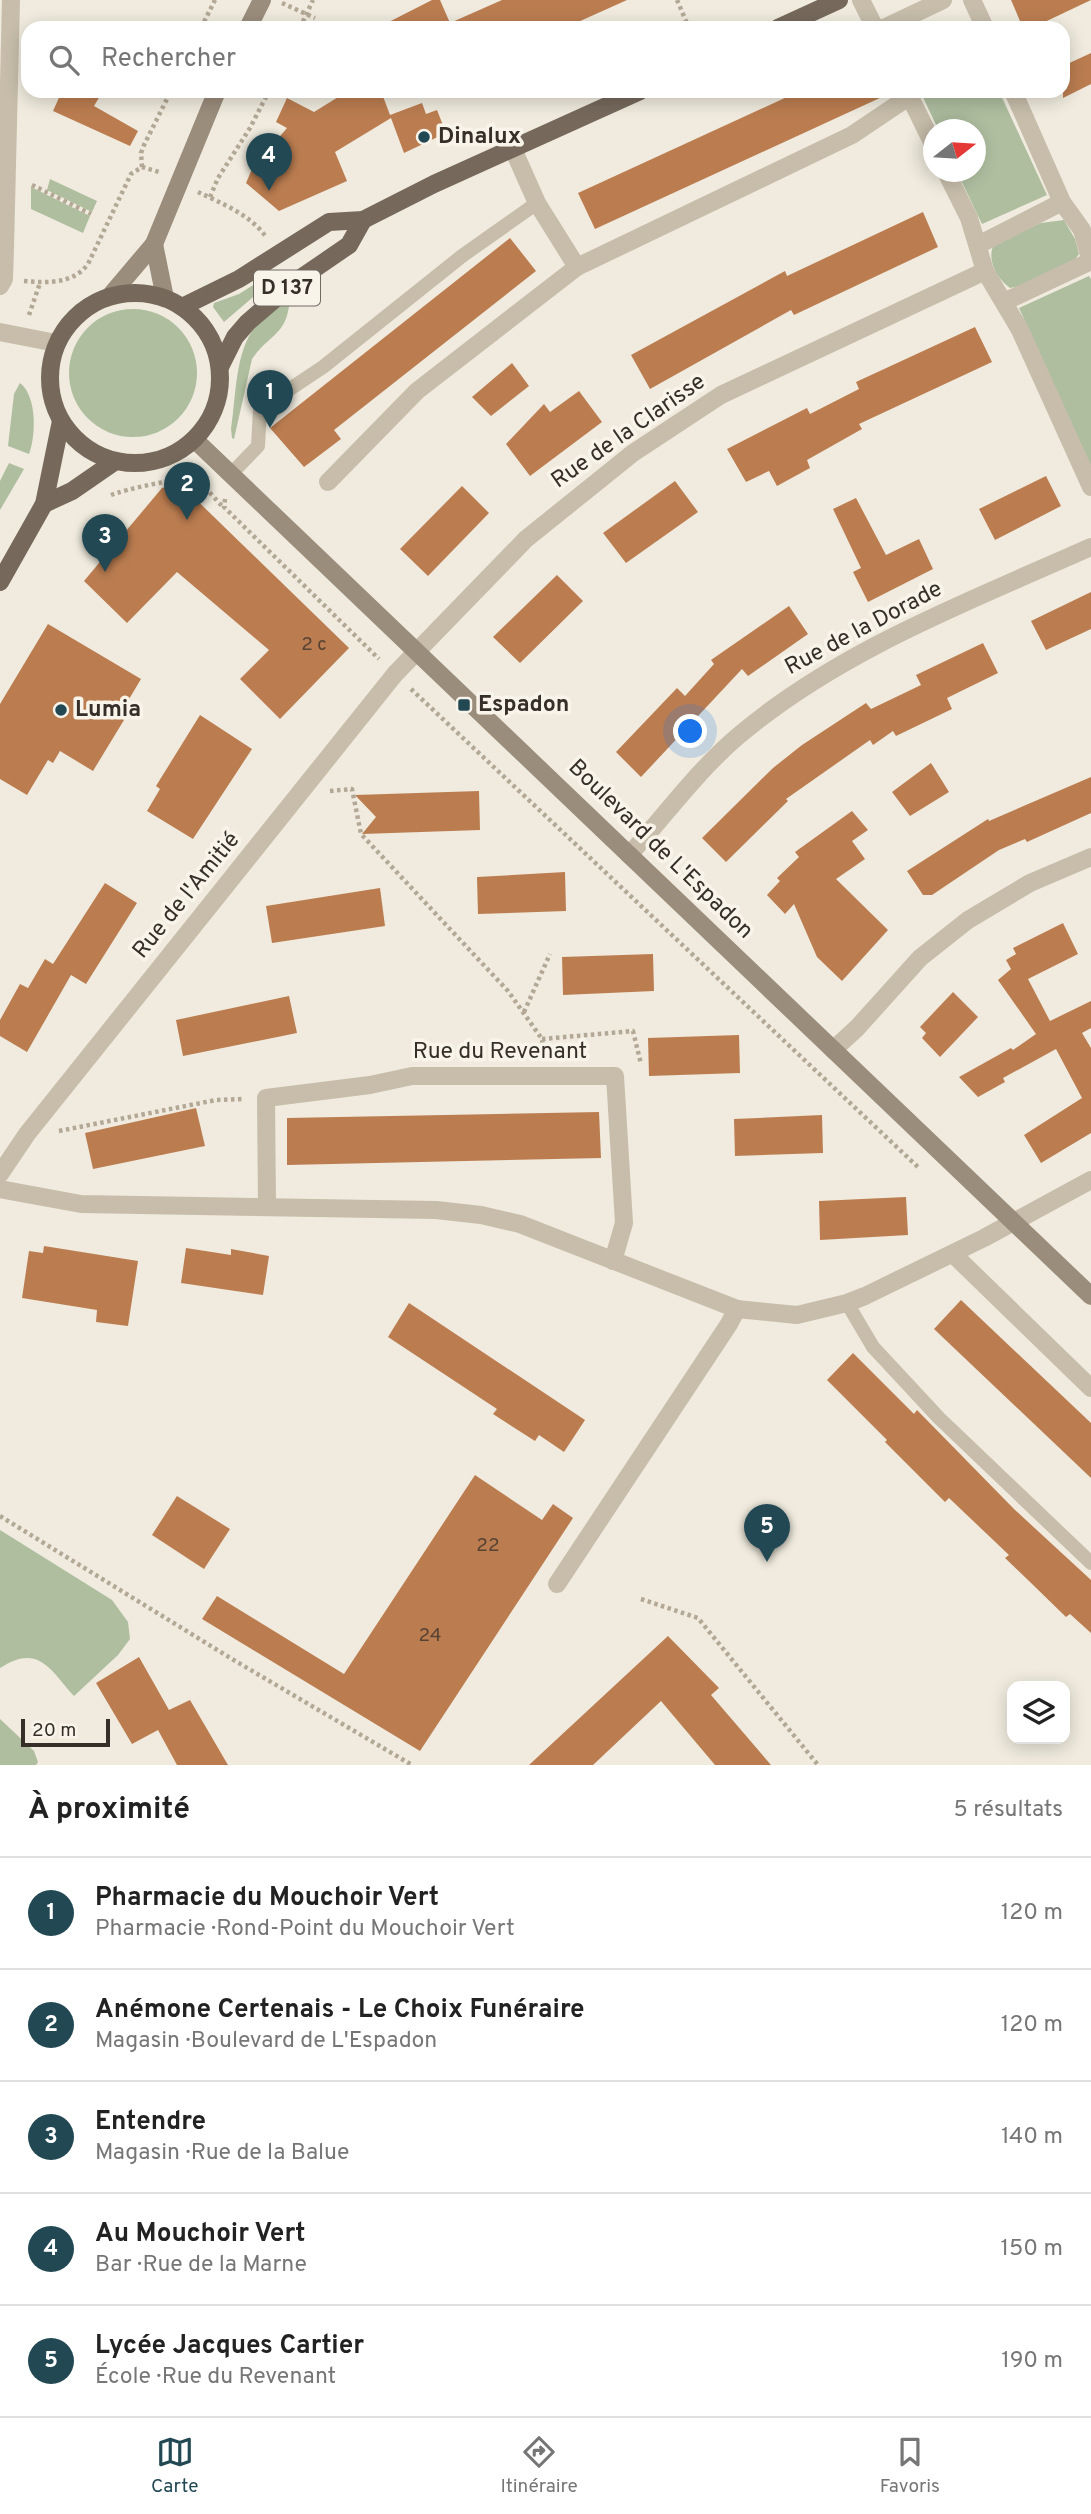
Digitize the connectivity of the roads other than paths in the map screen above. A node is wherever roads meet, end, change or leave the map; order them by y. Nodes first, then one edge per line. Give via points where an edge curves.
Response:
1 (11, 0) edge
2 (262, 0) edge
3 (839, 0) edge
4 (861, 0) edge
5 (943, 0) edge
6 (972, 0) edge
7 (252, 21) edge
8 (793, 21) edge
9 (872, 21) edge
10 (899, 21) edge
11 (982, 21) edge
12 (214, 98) edge
13 (625, 98) edge
14 (903, 98) edge
15 (910, 98) edge
16 (1016, 98) edge
17 (923, 125) edge
18 (513, 149) junction
19 (950, 182) edge
20 (1062, 202) junction
21 (537, 203) junction
22 (363, 220) junction
23 (1087, 228) edge
24 (154, 244) junction
25 (978, 244) junction
26 (1091, 262) edge
27 (577, 267) junction
28 (985, 271) junction
29 (0, 286) edge
30 (110, 296) junction
31 (165, 298) junction
32 (1004, 302) junction
33 (182, 307) junction
34 (0, 332) edge
35 (56, 343) junction
36 (220, 366) junction
37 (61, 421) junction
38 (195, 440) junction
39 (114, 462) junction
40 (231, 474) junction
41 (328, 482) dead end
42 (1091, 487) edge
43 (44, 504) junction
44 (1091, 547) edge
45 (0, 582) edge
46 (416, 652) junction
47 (629, 855) junction
48 (1091, 856) edge
49 (833, 1050) junction
50 (0, 1174) edge
51 (1091, 1180) edge
52 (0, 1189) edge
53 (267, 1206) junction
54 (1014, 1222) junction
55 (953, 1254) junction
56 (612, 1261) junction
57 (1091, 1296) edge
58 (847, 1303) junction
59 (737, 1309) junction
60 (1091, 1388) edge
61 (1091, 1563) edge
62 (557, 1584) dead end

1 - 29 street via 4,279
2 - 7 street
3 - 8 main road
4 - 9 street
5 - 10 street
6 - 11 street
12 - 24 street
13 - 18 main road, D 137
14 - 27 street via 852,135
15 - 17 street
16 - 20 street
18 - 21 street
18 - 22 main road, D 137
19 - 25 street
20 - 23 street
20 - 25 street
21 - 27 street
21 - 40 lane via 260,410 258,446
22 - 33 main road, D 137 via 330,222 239,279
22 - 36 main road, D 137 via 349,245 248,322
23 - 26 street
24 - 30 street
24 - 31 street
25 - 28 street
26 - 32 street
27 - 41 street via 417,391
28 - 32 street
28 - 46 street, Rue de la Clarisse via 721,395 633,453 526,538
30 - 31 main road via 147,293
30 - 35 main road via 88,306
31 - 33 main road
32 - 42 street
33 - 36 main road via 207,333
34 - 35 street
35 - 37 main road via 50,395
36 - 38 main road via 219,393 211,419
37 - 39 main road via 84,447
37 - 43 main road
38 - 39 main road via 157,461
38 - 40 street, Boulevard de L'Espadon
39 - 43 main road
40 - 46 street, Boulevard de L'Espadon
43 - 45 main road
44 - 47 street, Rue de la Dorade via 931,619 789,697 736,738
46 - 47 street, Boulevard de L'Espadon
46 - 50 street, Rue de l'Amitié via 27,1134
47 - 49 street, Boulevard de L'Espadon
48 - 49 street via 1030,883 968,920 920,958
49 - 54 street, Boulevard de L'Espadon
51 - 54 street
52 - 53 street via 81,1204
53 - 56 street via 481,1215 520,1224
53 - 56 street, Rue du Revenant via 266,1098 412,1076 615,1076 624,1223
54 - 55 street
54 - 57 street, Boulevard de L'Espadon
55 - 58 street
55 - 60 street
56 - 59 street
58 - 59 street via 797,1315
58 - 61 lane via 873,1347 930,1408
59 - 62 street

